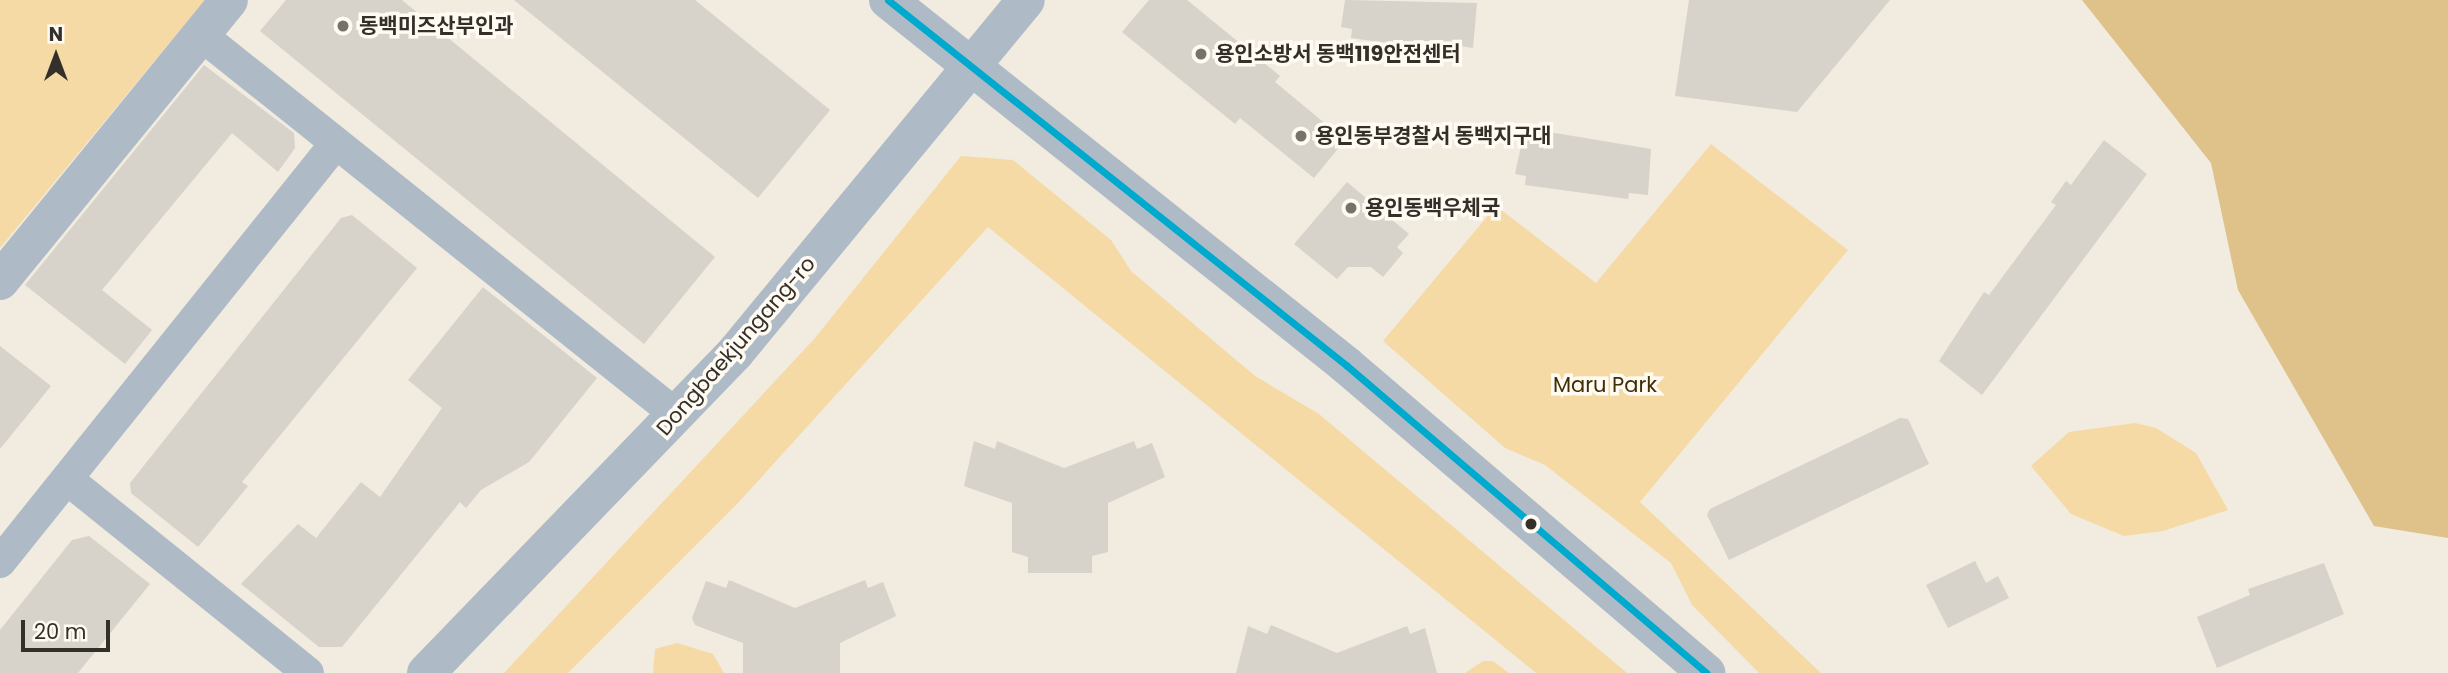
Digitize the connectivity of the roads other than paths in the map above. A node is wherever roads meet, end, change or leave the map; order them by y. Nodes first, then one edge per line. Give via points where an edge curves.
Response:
1 (229, 0) edge
2 (888, 0) edge
3 (1026, 0) edge
4 (201, 35) junction
5 (970, 64) junction
6 (336, 143) junction
7 (0, 281) edge
8 (678, 416) junction
9 (67, 479) junction
10 (0, 562) edge
11 (308, 673) edge
12 (426, 673) edge
13 (1706, 673) edge

1 - 4 street
2 - 5 street
3 - 5 street, Dongbaekjungang-ro
4 - 6 street
4 - 7 street
5 - 8 street, Dongbaekjungang-ro
5 - 13 street via 1451,453
6 - 8 street
6 - 9 street
8 - 12 street, Dongbaekjungang-ro
9 - 10 street
9 - 11 street

